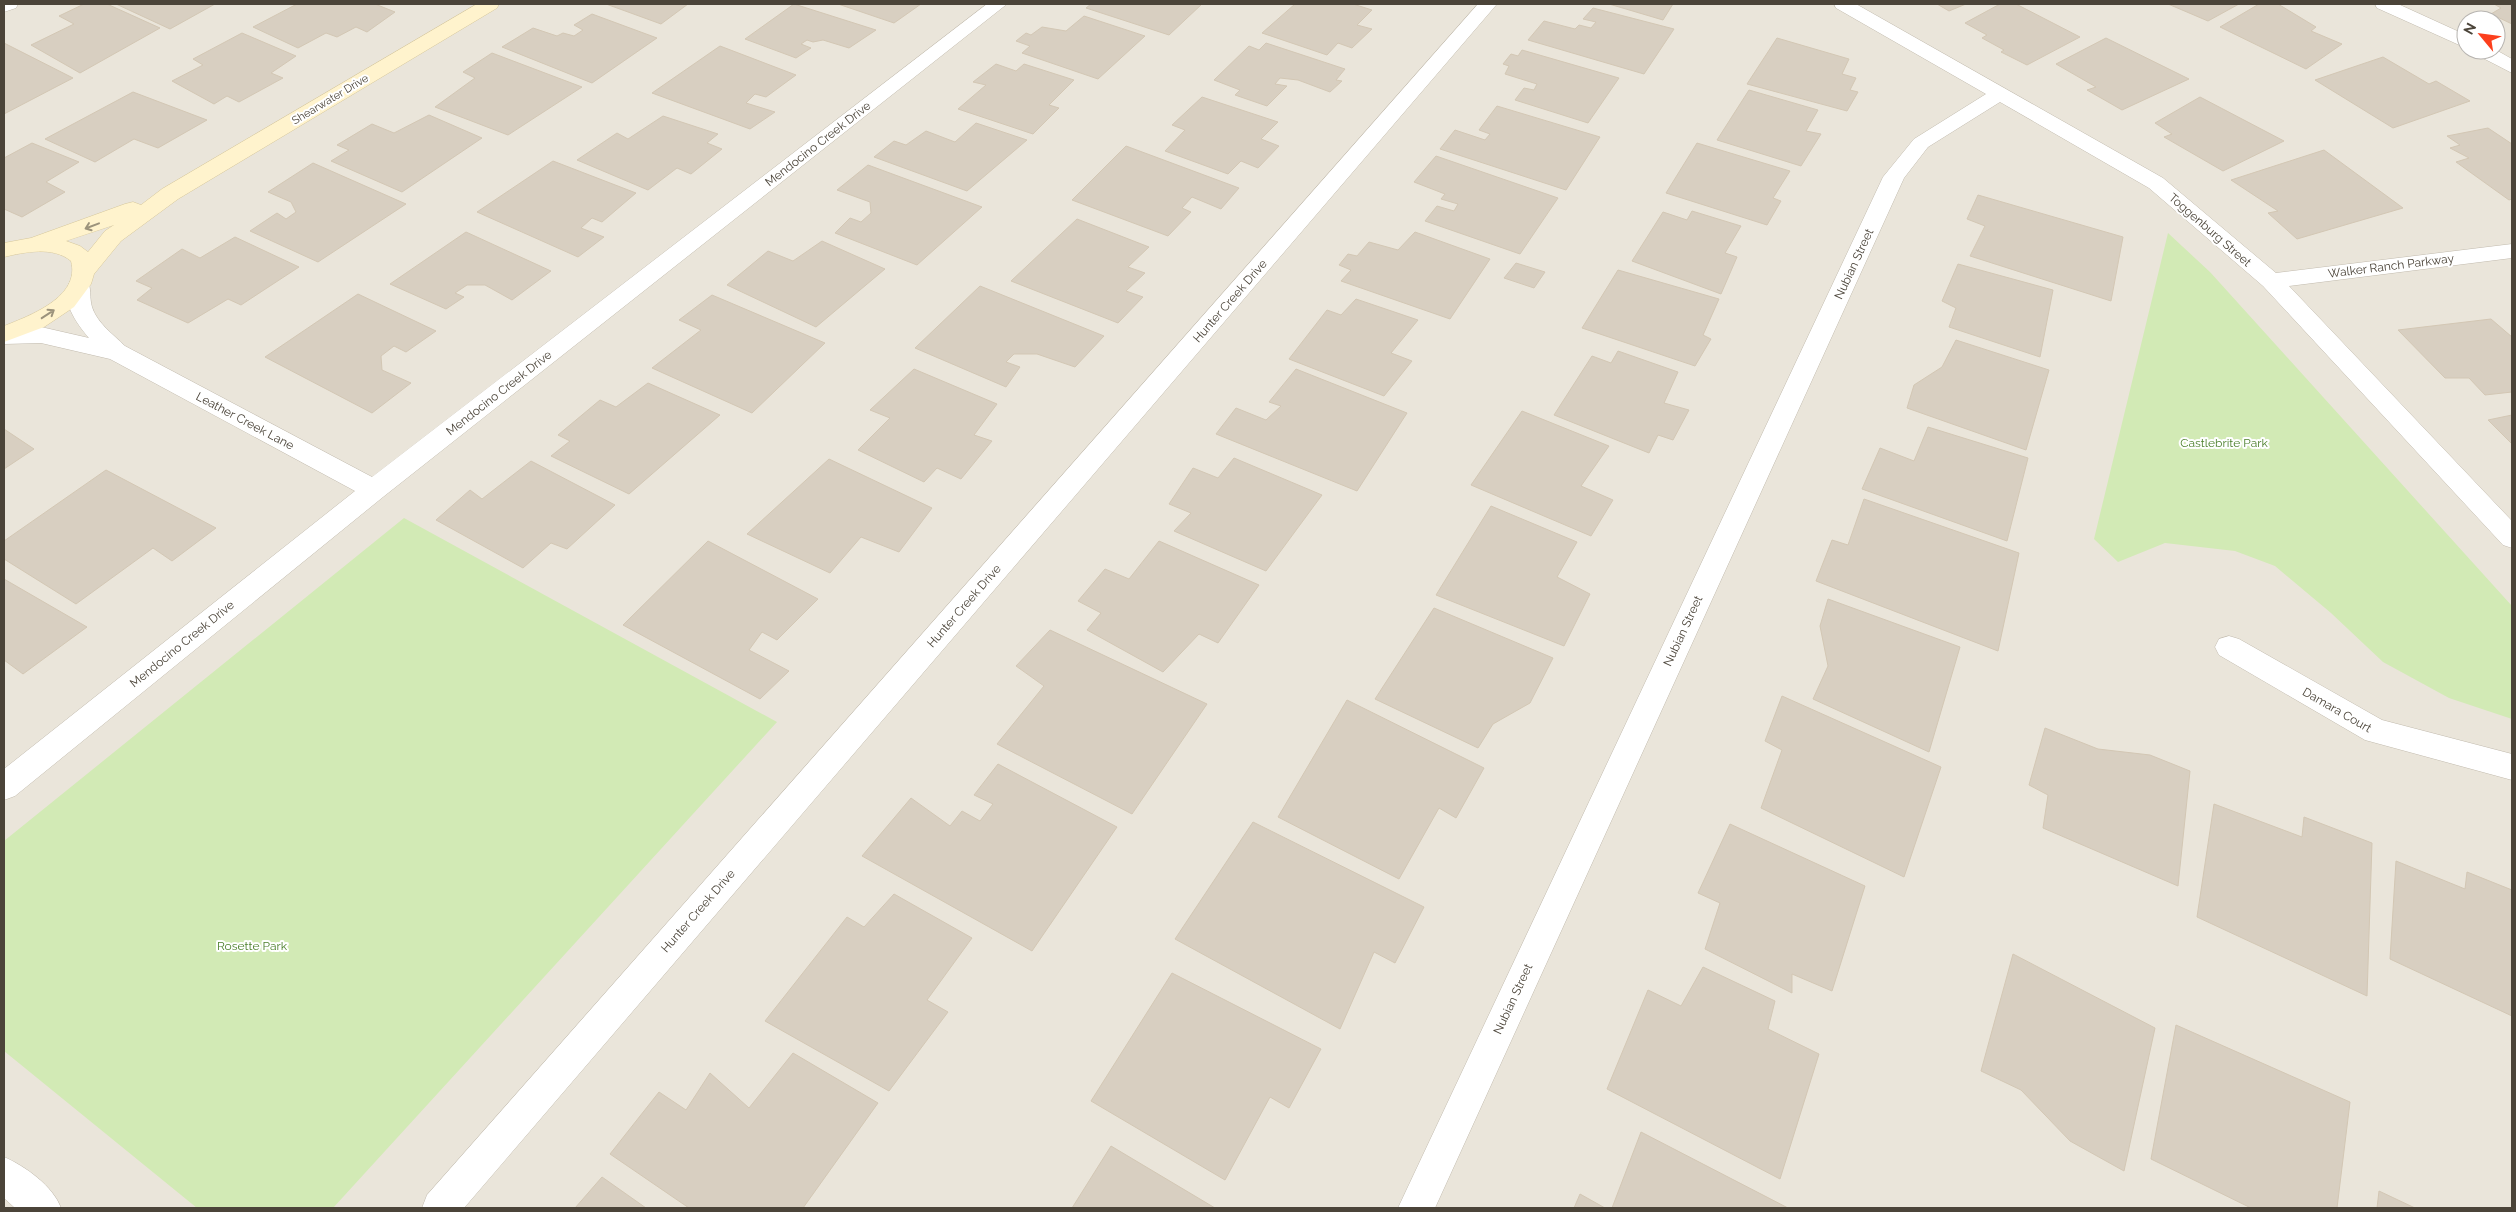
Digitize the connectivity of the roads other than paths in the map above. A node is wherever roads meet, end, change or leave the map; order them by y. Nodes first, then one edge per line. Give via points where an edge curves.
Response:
1 (9, 4) edge
2 (490, 4) edge
3 (998, 4) edge
4 (1488, 4) edge
5 (1843, 4) edge
6 (2384, 4) edge
7 (4, 6) edge
8 (2456, 37) edge
9 (2501, 60) edge
10 (2512, 66) edge
11 (1999, 94) junction
12 (170, 194) junction
13 (32, 244) junction
14 (5, 249) edge
15 (2512, 251) edge
16 (82, 278) junction
17 (2270, 281) junction
18 (4, 335) edge
19 (117, 352) junction
20 (374, 490) junction
21 (2512, 538) edge
22 (2229, 647) dead end
23 (2512, 767) edge
24 (4, 787) edge
25 (4, 1175) edge
26 (43, 1208) edge
27 (440, 1208) edge
28 (1416, 1208) edge

1 - 7 street
2 - 12 street, Shearwater Drive
3 - 20 street, Mendocino Creek Drive
4 - 27 street, Hunter Creek Drive
5 - 11 street, Toggenburg Street
6 - 8 street
9 - 10 street
11 - 17 street, Toggenburg Street via 2156,183
11 - 28 street, Nubian Street via 1921,143 1894,177
12 -> 13 street, Shearwater Drive via 91,226
12 - 16 street, Shearwater Drive via 113,236
13 - 14 street
13 - 16 street via 71,250 82,259
15 - 17 street, Walker Ranch Parkway
18 -> 16 street, Shearwater Drive via 48,314 67,300
16 - 19 street, Leather Creek Lane via 77,295 82,313
17 - 21 street, Toggenburg Street
18 - 19 street, Leather Creek Lane via 50,336
19 - 20 street, Leather Creek Lane
20 - 24 street, Mendocino Creek Drive
22 - 23 street, Damara Court via 2375,731
25 - 26 street

